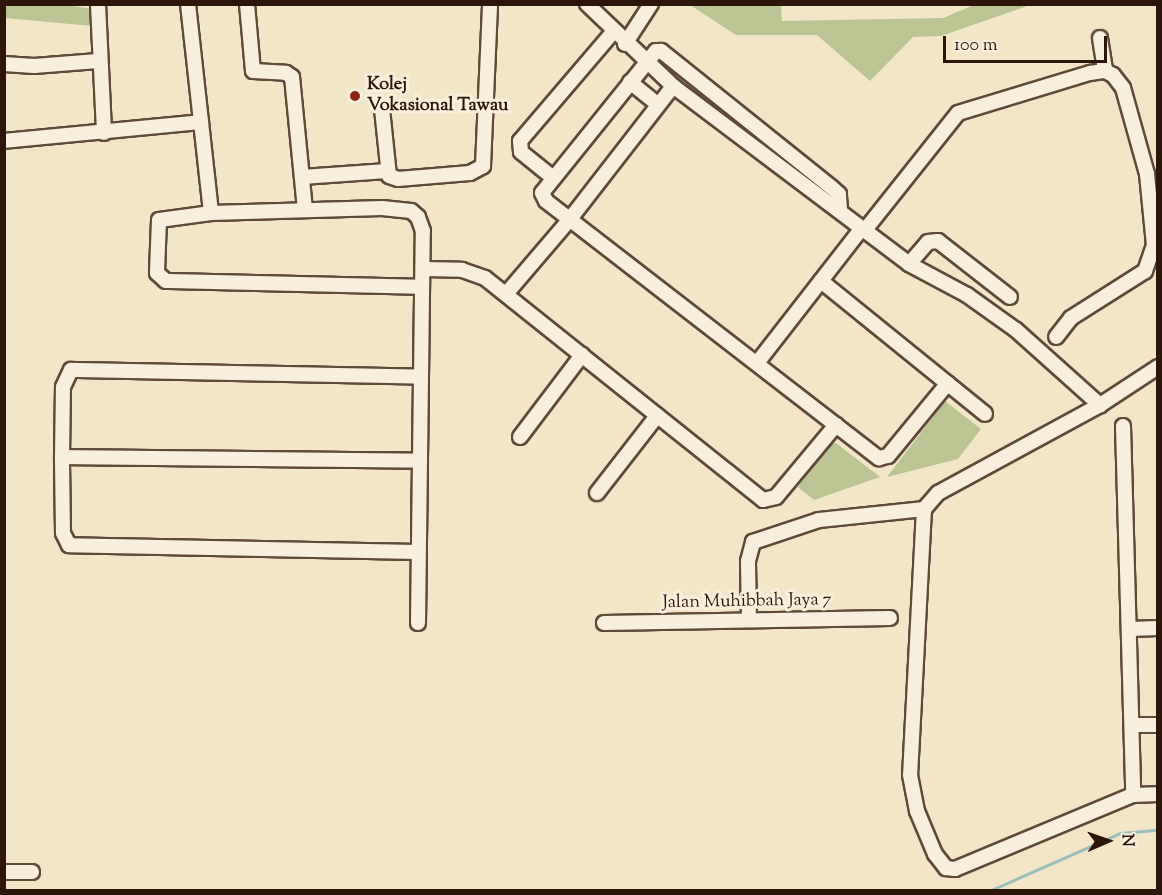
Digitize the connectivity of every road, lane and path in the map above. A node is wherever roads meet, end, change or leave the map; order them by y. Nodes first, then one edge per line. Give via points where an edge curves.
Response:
1 (98, 4) edge
2 (188, 4) edge
3 (247, 4) edge
4 (490, 4) edge
5 (651, 4) edge
6 (589, 5) edge
7 (614, 33) junction
8 (1100, 38) dead end
9 (625, 44) junction
10 (98, 61) junction
11 (646, 63) junction
12 (4, 64) edge
13 (1105, 71) junction
14 (630, 82) junction
15 (673, 86) junction
16 (658, 105) junction
17 (382, 109) dead end
18 (201, 122) junction
19 (104, 133) junction
20 (4, 141) edge
21 (387, 171) junction
22 (302, 177) junction
23 (552, 177) junction
24 (305, 210) junction
25 (840, 210) junction
26 (211, 213) junction
27 (570, 219) junction
28 (864, 229) junction
29 (909, 264) junction
30 (423, 269) junction
31 (821, 280) junction
32 (422, 287) junction
33 (506, 294) junction
34 (1010, 297) dead end
35 (1056, 337) dead end
36 (582, 355) junction
37 (757, 363) junction
38 (1158, 367) edge
39 (421, 376) junction
40 (948, 383) junction
41 (1100, 405) junction
42 (985, 414) dead end
43 (657, 416) junction
44 (836, 425) junction
45 (1123, 426) dead end
46 (520, 437) dead end
47 (62, 457) junction
48 (420, 460) junction
49 (597, 493) dead end
50 (924, 509) junction
51 (418, 552) junction
52 (890, 618) dead end
53 (750, 620) junction
54 (418, 623) dead end
55 (604, 623) dead end
56 (1158, 628) edge
57 (1130, 629) junction
58 (1132, 725) junction
59 (1158, 725) edge
60 (1158, 794) edge
61 (1133, 795) junction
62 (4, 872) edge
63 (32, 872) dead end

1 - 10 street
2 - 18 street
3 - 22 street via 253,71 292,76
4 - 21 street via 483,166 470,173 398,179
5 - 9 street
6 - 7 street
7 - 9 street
7 - 23 street via 520,141 520,152
8 - 13 street
9 - 11 street
10 - 12 street
10 - 19 street
11 - 14 street
11 - 15 street
11 - 25 street via 656,51 666,54 831,187 838,194
13 - 28 street via 958,113
13 - 35 street via 1123,88 1147,174 1154,245 1144,271 1071,318
14 - 16 street
14 - 23 street
15 - 16 street
15 - 25 street
16 - 27 street
17 - 21 street
18 - 19 street
18 - 26 street
19 - 20 street
21 - 22 street
22 - 24 street
23 - 27 street via 543,188 543,197
24 - 26 street
24 - 30 street via 411,211 423,231
25 - 28 street
26 - 32 street via 159,220 159,279
27 - 33 street
27 - 37 street
28 - 29 street
28 - 31 street
29 - 34 street via 928,242 935,240
29 - 41 street via 967,295 1016,330
30 - 32 street
30 - 33 street via 472,272
31 - 37 street
31 - 40 street
32 - 39 street
33 - 36 street
36 - 43 street
36 - 46 street
37 - 44 street
38 - 41 street
39 - 47 street via 78,369 66,376 63,387
39 - 48 street
40 - 42 street
40 - 44 street via 884,459
41 - 50 street via 938,494
43 - 44 street via 763,500 770,500
43 - 49 street
45 - 57 street
47 - 48 street
47 - 51 street via 63,533 69,544
48 - 51 street
50 - 53 street via 819,520 753,542 748,561
50 - 61 street via 910,775 921,824 940,863 955,869 965,867
51 - 54 street
52 - 53 street, Jalan Muhibbah Jaya 7
53 - 55 street, Jalan Muhibbah Jaya 7
56 - 57 street
57 - 58 street
58 - 59 street
58 - 61 street
60 - 61 street
62 - 63 street

